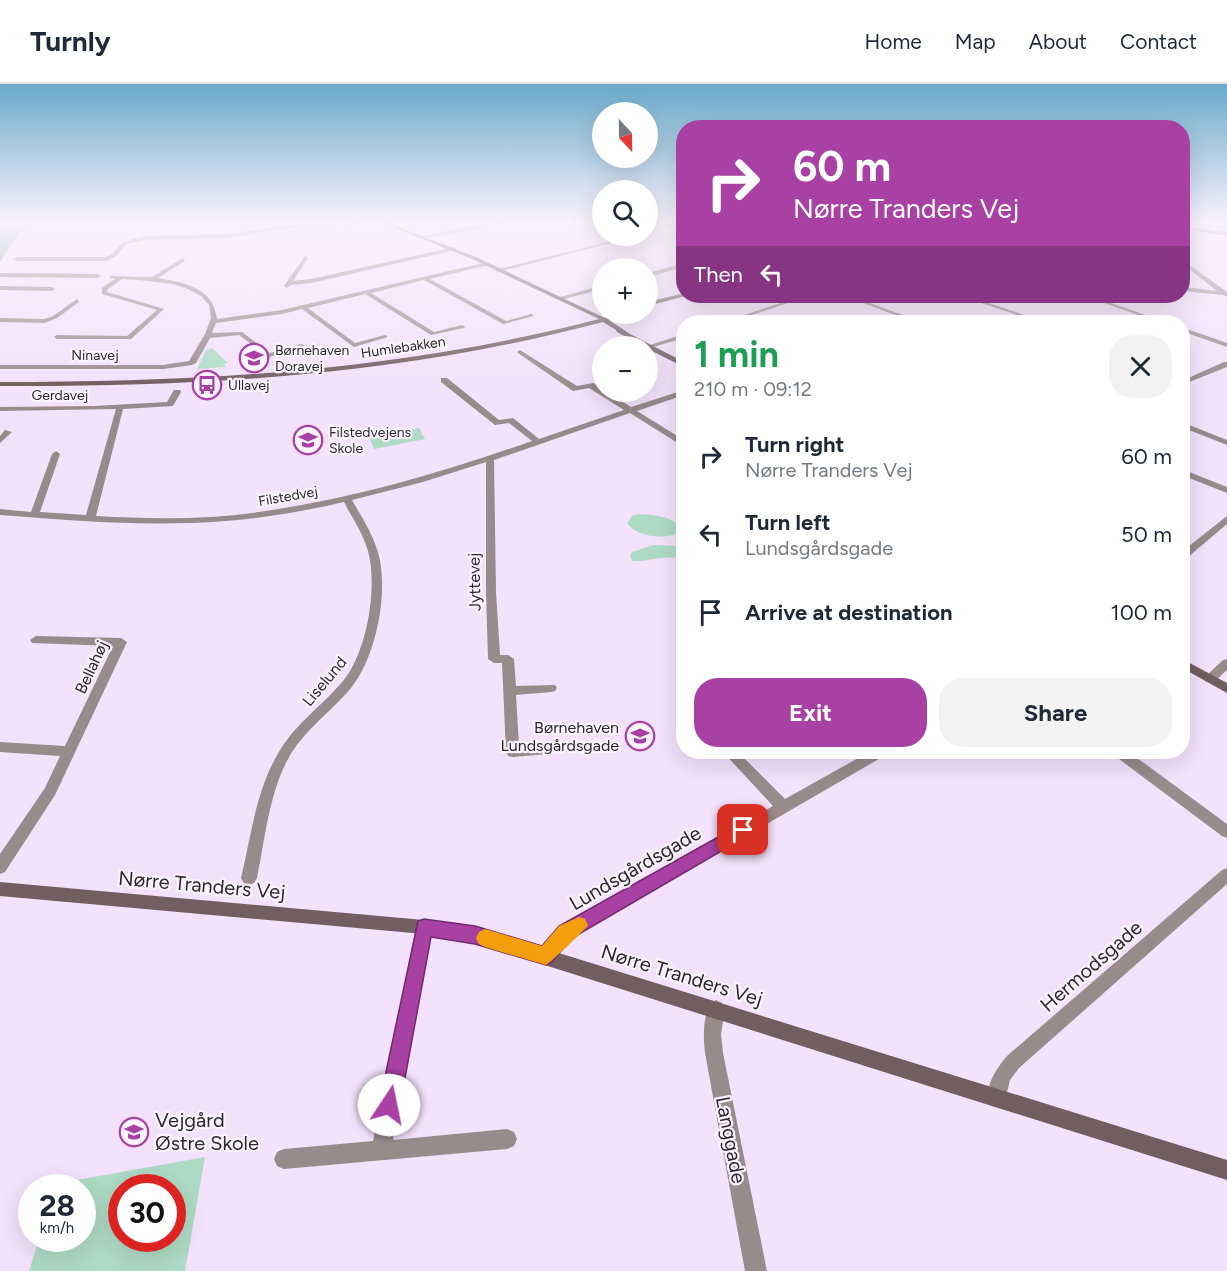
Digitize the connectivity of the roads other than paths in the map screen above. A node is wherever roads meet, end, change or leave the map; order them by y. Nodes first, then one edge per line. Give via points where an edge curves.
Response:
1 (121, 277) edge
2 (127, 277) edge
3 (156, 277) edge
4 (293, 277) edge
5 (327, 277) edge
6 (515, 277) edge
7 (1204, 277) edge
8 (424, 278) joint
9 (153, 279) junction
10 (289, 283) junction
11 (0, 288) edge
12 (52, 289) dead end
13 (284, 290) dead end
14 (592, 290) edge
15 (1190, 290) edge
16 (366, 292) junction
17 (1226, 294) edge
18 (676, 297) edge
19 (560, 298) junction
20 (77, 301) dead end
21 (658, 302) edge
22 (784, 303) edge
23 (871, 303) edge
24 (985, 303) edge
25 (1107, 303) edge
26 (303, 308) junction
27 (592, 315) edge
28 (748, 315) edge
29 (901, 315) edge
30 (1021, 315) edge
31 (1143, 315) edge
32 (531, 316) dead end
33 (0, 320) edge
34 (592, 320) edge
35 (214, 321) junction
36 (592, 321) edge
37 (608, 324) edge
38 (462, 327) dead end
39 (1190, 332) edge
40 (206, 336) junction
41 (631, 336) edge
42 (57, 337) dead end
43 (385, 337) dead end
44 (676, 338) edge
45 (658, 344) edge
46 (1227, 345) edge
47 (302, 346) dead end
48 (658, 350) edge
49 (520, 352) dead end
50 (676, 360) edge
51 (1227, 364) edge
52 (0, 367) edge
53 (1190, 371) edge
54 (1200, 375) junction
55 (0, 378) edge
56 (1190, 379) edge
57 (444, 380) dead end
58 (0, 384) edge
59 (177, 392) dead end
60 (676, 395) edge
61 (120, 407) junction
62 (0, 409) edge
63 (631, 410) junction
64 (1190, 428) edge
65 (8, 432) dead end
66 (676, 439) edge
67 (0, 441) edge
68 (538, 442) junction
69 (1227, 443) edge
70 (56, 454) dead end
71 (490, 458) junction
72 (1190, 475) edge
73 (1227, 490) edge
74 (346, 498) junction
75 (0, 512) edge
76 (34, 514) junction
77 (90, 519) junction
78 (1227, 519) edge
79 (1190, 550) edge
80 (36, 640) dead end
81 (1227, 663) edge
82 (1190, 667) edge
83 (1210, 679) junction
84 (551, 688) dead end
85 (1227, 689) edge
86 (510, 691) junction
87 (0, 747) edge
88 (548, 749) dead end
89 (69, 751) junction
90 (737, 759) edge
91 (867, 759) edge
92 (1129, 759) edge
93 (783, 807) junction
94 (1227, 832) edge
95 (0, 867) edge
96 (1227, 875) edge
97 (249, 878) dead end
98 (0, 889) edge
99 (424, 927) junction
100 (546, 956) junction
101 (716, 1009) junction
102 (997, 1098) junction
103 (507, 1139) dead end
104 (381, 1150) junction
105 (284, 1159) dead end
106 (1227, 1170) edge
107 (756, 1271) edge

1 - 42 street via 104,293 161,309 129,338
2 - 9 street
3 - 9 street
4 - 10 street
5 - 10 street
6 - 19 street
7 - 17 street
8 - 16 street
8 - 32 street via 505,323
9 - 35 street via 187,287 204,296 214,307
10 - 13 street
11 - 12 street
14 - 19 street
15 - 17 street
16 - 26 street
16 - 38 street via 433,334
18 - 21 street
19 - 27 street
20 - 33 street via 45,321
22 - 28 street
23 - 29 street
24 - 30 street
25 - 31 street
26 - 35 street
26 - 43 street via 354,345
34 - 55 street, Humlebakken via 459,348 296,369 152,378
35 - 40 street
36 - 58 street, Humlebakken via 469,351 310,373 172,383
37 - 41 street
39 - 46 street
40 - 47 street via 240,333 269,355
40 - 52 street, Ninavej via 189,364
44 - 45 street
48 - 50 street
49 - 63 street via 576,389 590,385
51 - 54 street
53 - 54 street
54 - 56 street
57 - 68 street via 498,423 510,420
59 - 61 street, Gerdavej via 170,404
60 - 63 street, Filstedvej
61 - 62 street, Gerdavej
61 - 77 street
63 - 66 street
63 - 68 street, Filstedvej
64 - 69 street
65 - 67 street
68 - 71 street, Filstedvej
70 - 76 street
71 - 74 street, Filstedvej
71 - 86 street, Jyttevej via 492,645 494,659 508,659
72 - 73 street
74 - 77 street, Filstedvej via 225,518 150,522
74 - 97 street, Liselund via 373,552 375,593 368,645 356,673 282,758
75 - 76 street, Filstedvej
76 - 77 street, Filstedvej
78 - 79 street
80 - 89 street, Bellahøj via 121,642
81 - 83 street
82 - 83 street
83 - 85 street
84 - 86 street
86 - 88 street, Jyttevej via 513,752
87 - 89 street
89 - 95 street, Bellahøj via 50,791
90 - 93 street
91 - 93 street, Lundsgårdsgade
92 - 94 street
93 - 100 street, Lundsgårdsgade via 566,932
96 - 102 street, Hermodsgade via 1013,1062 1002,1076
98 - 99 street, Nørre Tranders Vej
99 - 100 street, Nørre Tranders Vej via 475,935
99 - 104 street
100 - 101 street, Nørre Tranders Vej
101 - 102 street, Nørre Tranders Vej
101 - 107 street, Langgade via 714,1053
102 - 106 street, Nørre Tranders Vej
103 - 104 street
104 - 105 street

